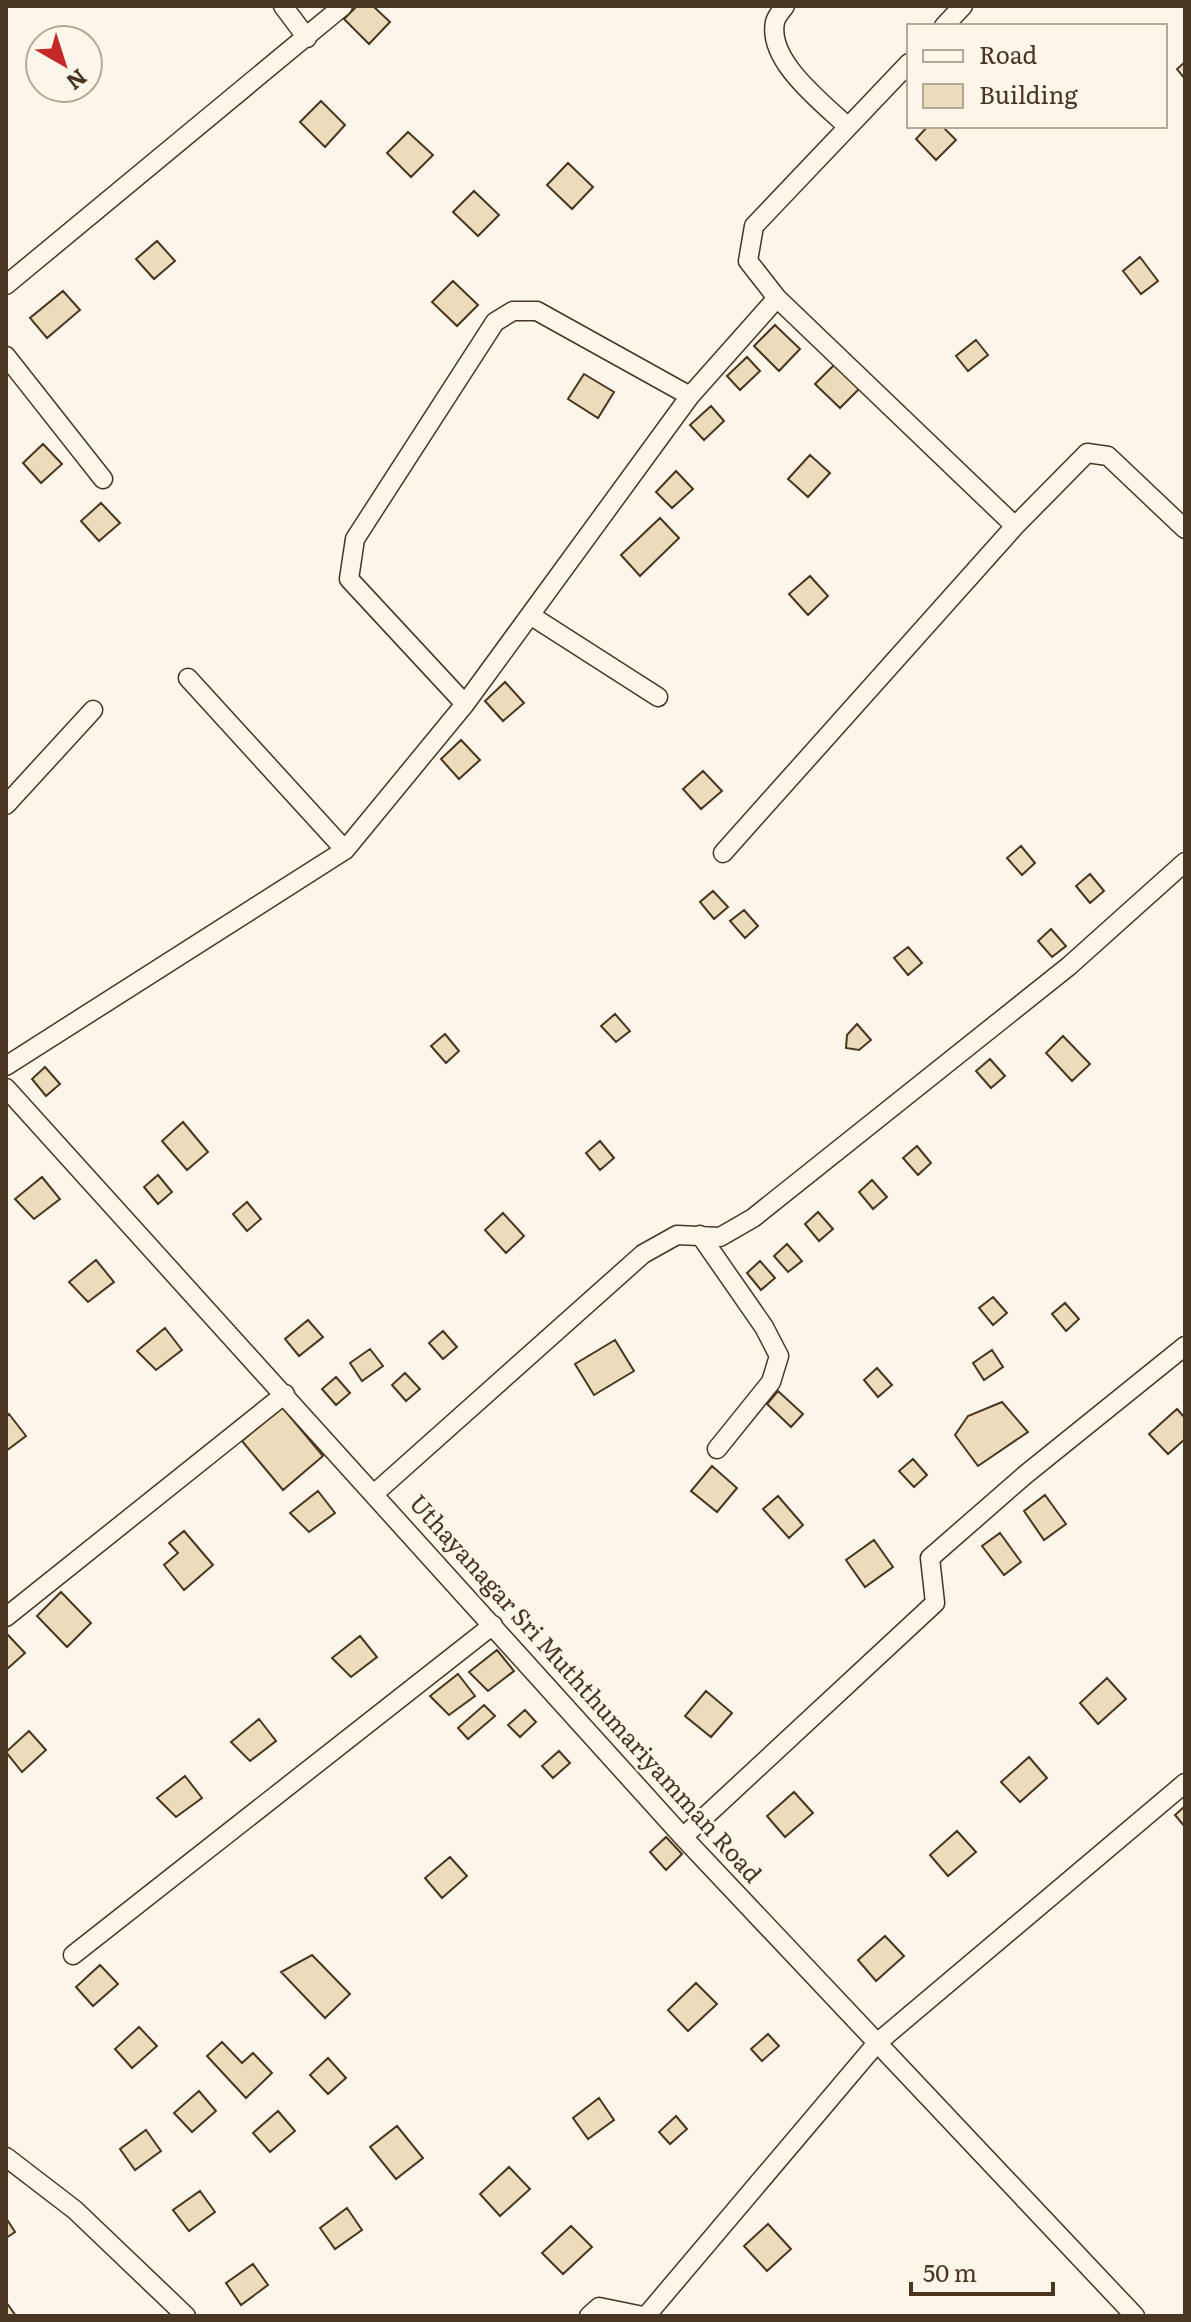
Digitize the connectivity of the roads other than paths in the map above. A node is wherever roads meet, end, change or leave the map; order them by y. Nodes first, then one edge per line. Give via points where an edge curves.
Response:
1 (283, 6) edge
2 (343, 6) edge
3 (785, 6) edge
4 (963, 6) edge
5 (946, 24) edge
6 (307, 38) junction
7 (907, 65) edge
8 (848, 127) junction
9 (6, 285) edge
10 (777, 298) junction
11 (6, 356) edge
12 (690, 396) junction
13 (103, 479) dead end
14 (1015, 526) junction
15 (1185, 529) edge
16 (530, 615) junction
17 (188, 678) dead end
18 (658, 697) dead end
19 (465, 704) junction
20 (93, 710) dead end
21 (6, 805) edge
22 (345, 850) junction
23 (723, 853) dead end
24 (1185, 862) edge
25 (6, 1066) edge
26 (6, 1088) edge
27 (700, 1235) junction
28 (1185, 1346) edge
29 (285, 1394) junction
30 (717, 1449) dead end
31 (375, 1493) junction
32 (6, 1617) edge
33 (493, 1625) junction
34 (1185, 1783) edge
35 (683, 1837) junction
36 (73, 1955) dead end
37 (877, 2043) junction
38 (6, 2157) edge
39 (186, 2316) edge
40 (589, 2316) edge
41 (645, 2316) edge
42 (1135, 2316) edge

1 - 6 street
2 - 6 street
3 - 8 street via 775,20 776,43 791,72
4 - 5 street
6 - 9 street
7 - 8 street
8 - 10 street via 754,226 748,261
10 - 12 street
10 - 14 street
11 - 13 street
12 - 16 street
12 - 19 street via 537,311 513,311 495,322 355,539 349,579
14 - 15 street via 1087,453 1108,456
14 - 23 street
16 - 18 street
16 - 19 street
17 - 22 street
19 - 22 street
20 - 21 street
22 - 25 street
24 - 27 street via 1069,966 753,1218 720,1237
26 - 29 street, Uthayanagar Sri Muththumariyamman Road
27 - 30 street via 779,1356 771,1382
27 - 31 street via 677,1235 643,1254
28 - 35 street via 930,1558 935,1603
29 - 31 street, Uthayanagar Sri Muththumariyamman Road
29 - 32 street
31 - 33 street, Uthayanagar Sri Muththumariyamman Road
33 - 35 street, Uthayanagar Sri Muththumariyamman Road
33 - 36 street
34 - 37 street
35 - 37 street, Uthayanagar Sri Muththumariyamman Road
37 - 41 street
37 - 42 street, Uthayanagar Sri Muththumariyamman Road
38 - 39 street via 75,2210
40 - 41 street via 599,2307

